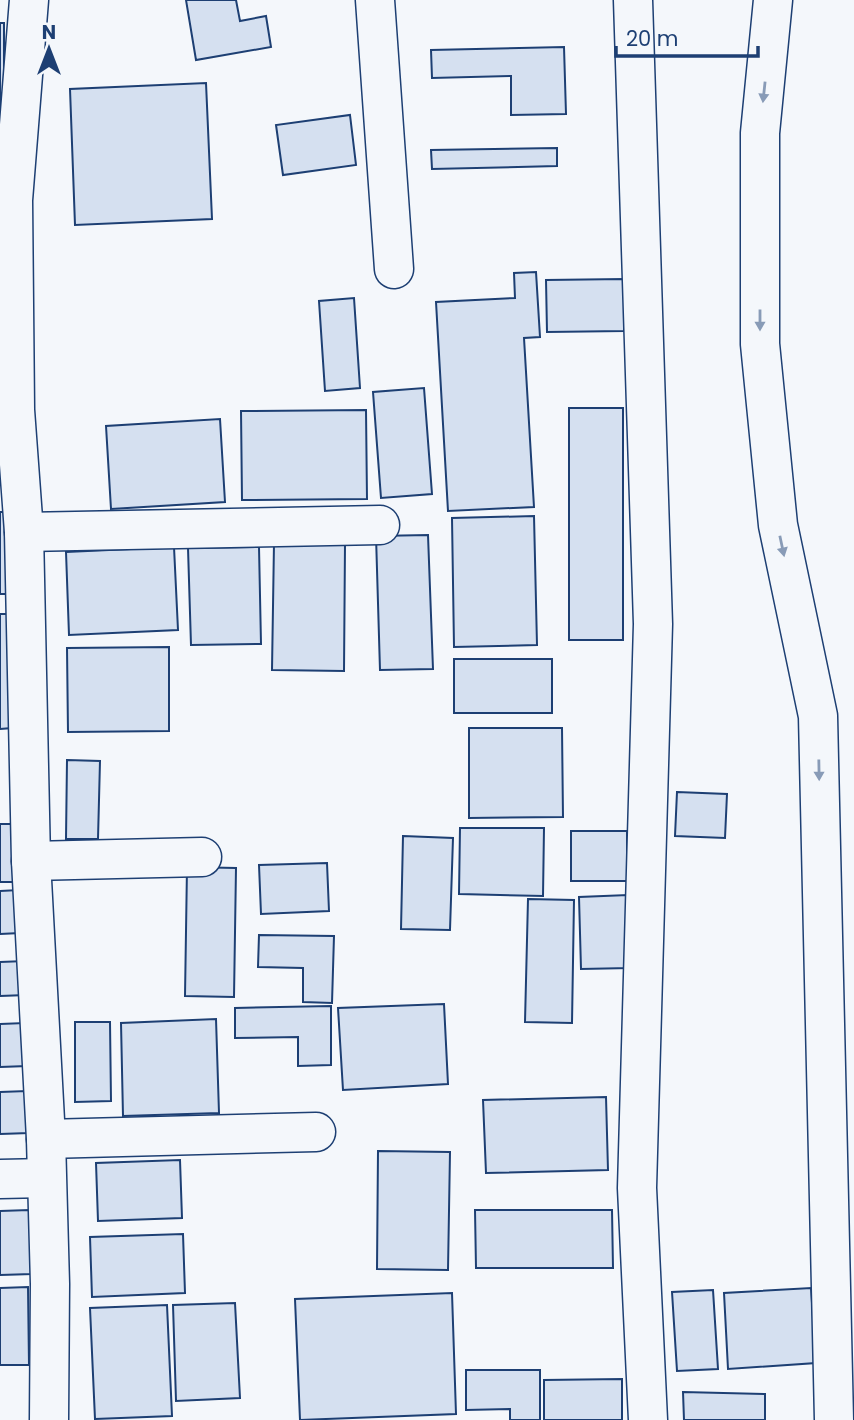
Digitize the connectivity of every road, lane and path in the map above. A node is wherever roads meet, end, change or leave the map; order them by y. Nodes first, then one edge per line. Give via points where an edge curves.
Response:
1 (29, 0) edge
2 (375, 0) edge
3 (634, 0) edge
4 (773, 0) edge
5 (394, 270) dead end
6 (8, 410) edge
7 (380, 526) dead end
8 (24, 532) junction
9 (15, 786) edge
10 (202, 857) dead end
11 (31, 861) junction
12 (316, 1132) dead end
13 (46, 1139) junction
14 (46, 1178) junction
15 (0, 1179) edge
16 (49, 1420) edge
17 (648, 1420) edge
18 (834, 1420) edge

1 - 6 street via 13,200
2 - 5 street
3 - 17 street via 653,624 637,1188
4 -> 18 street via 760,132 760,344 778,525 818,716
6 - 8 street
7 - 8 street
8 - 9 street
9 - 11 street
10 - 11 street
11 - 13 street
12 - 13 street
13 - 14 street
14 - 15 street
14 - 16 street

